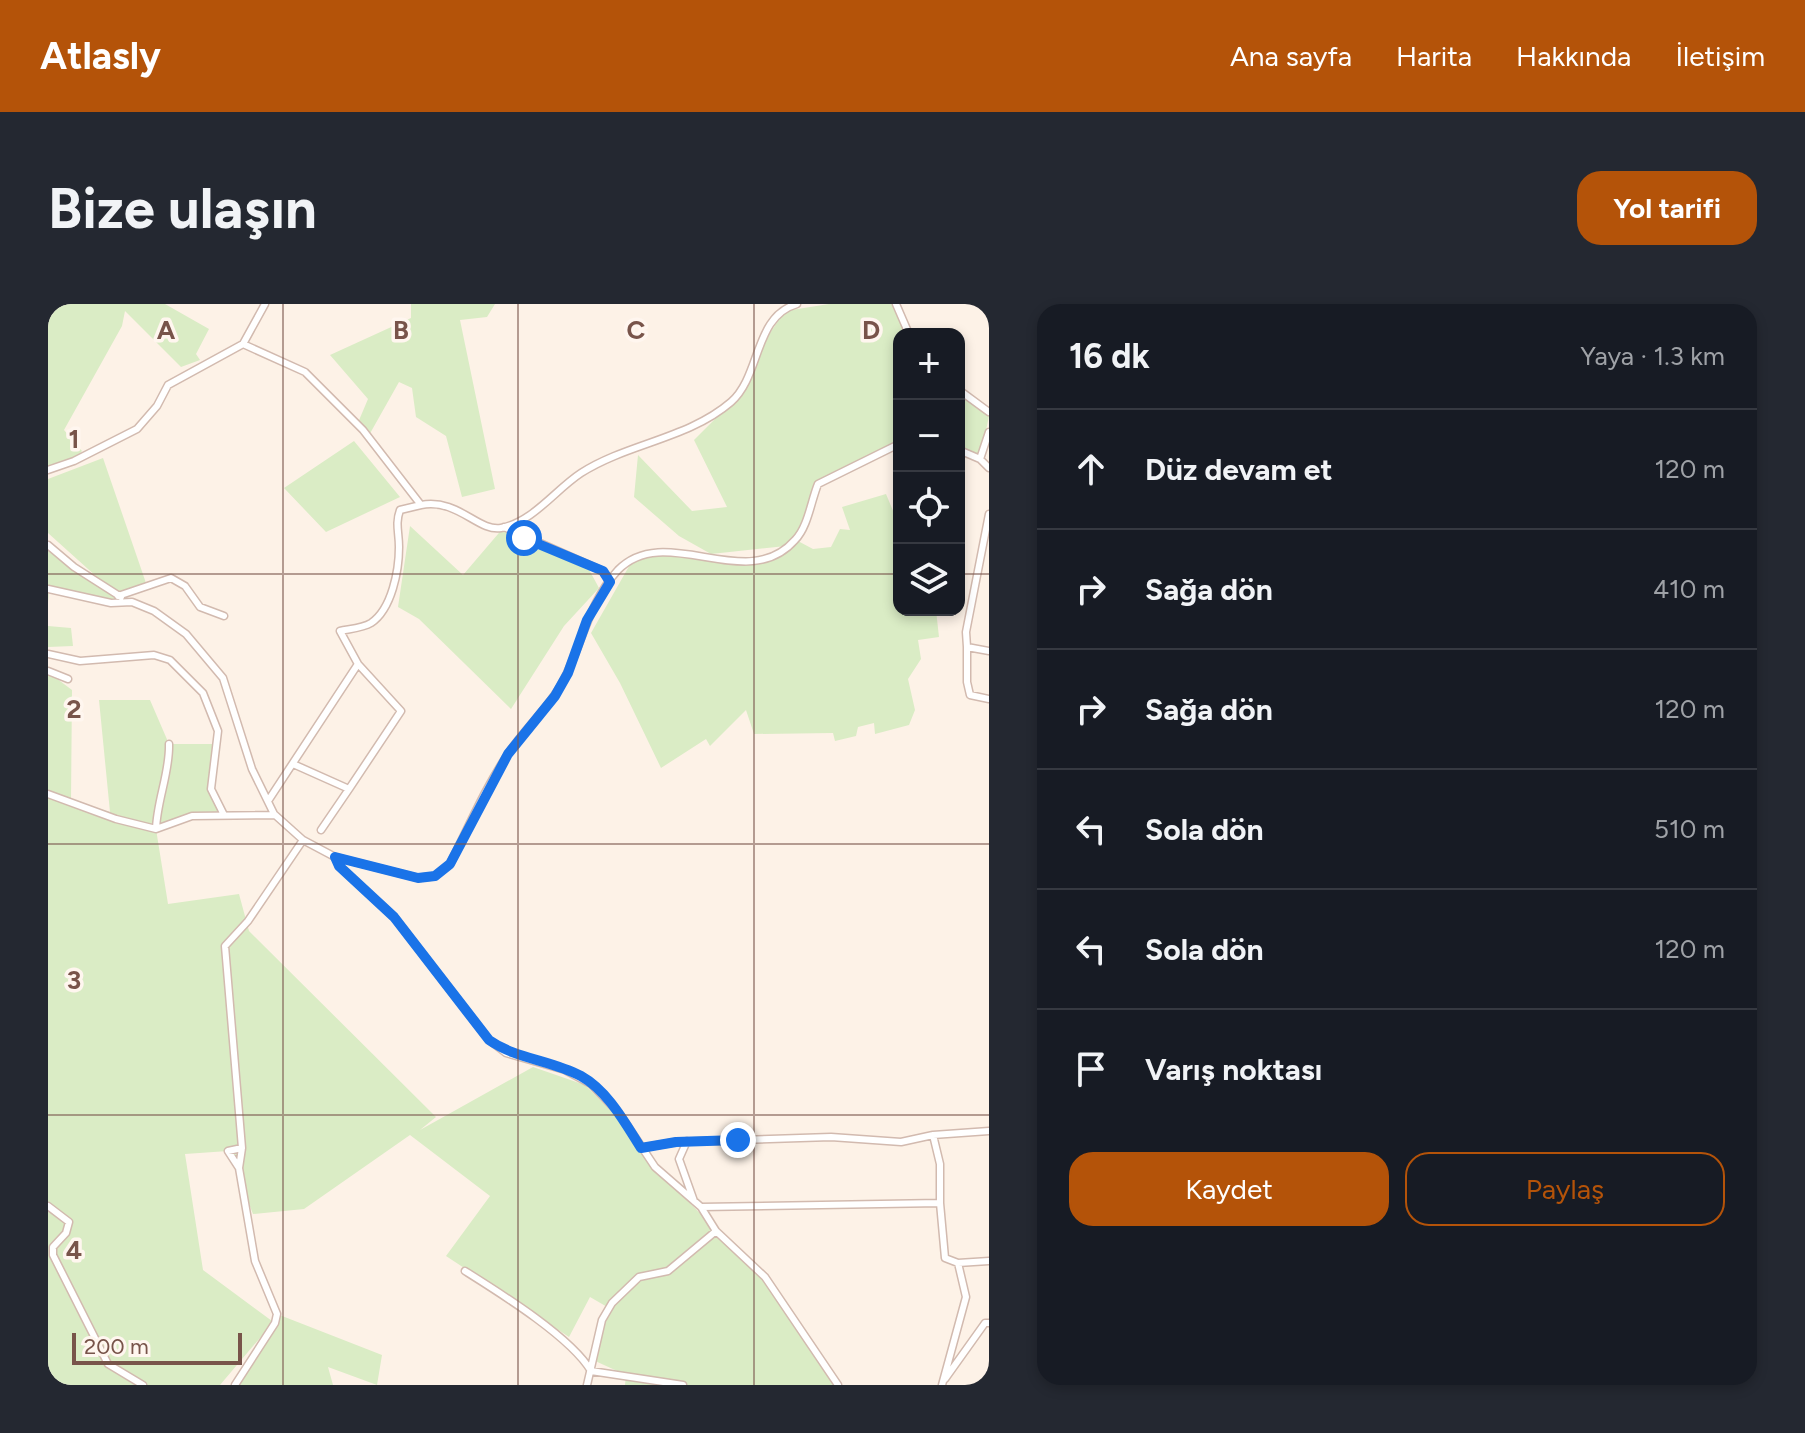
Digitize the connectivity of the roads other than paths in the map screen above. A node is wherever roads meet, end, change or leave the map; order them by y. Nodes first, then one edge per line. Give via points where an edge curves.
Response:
1 (265, 304) edge
2 (797, 304) edge
3 (896, 304) edge
4 (906, 328) edge
5 (243, 344) junction
6 (965, 394) edge
7 (989, 412) edge
8 (989, 432) edge
9 (893, 447) edge
10 (965, 453) edge
11 (980, 459) junction
12 (989, 468) edge
13 (48, 470) edge
14 (421, 505) junction
15 (989, 514) edge
16 (504, 527) junction
17 (48, 545) edge
18 (619, 569) junction
19 (603, 571) junction
20 (610, 582) junction
21 (48, 589) edge
22 (118, 596) junction
23 (132, 602) junction
24 (224, 616) dead end
25 (967, 647) junction
26 (989, 651) edge
27 (48, 654) edge
28 (358, 664) junction
29 (48, 671) edge
30 (68, 679) dead end
31 (989, 699) edge
32 (169, 744) dead end
33 (293, 764) junction
34 (349, 789) junction
35 (48, 794) edge
36 (268, 801) junction
37 (224, 815) junction
38 (275, 815) junction
39 (156, 829) junction
40 (321, 830) dead end
41 (303, 840) junction
42 (335, 857) junction
43 (989, 1131) edge
44 (933, 1135) junction
45 (687, 1141) junction
46 (242, 1148) junction
47 (641, 1148) junction
48 (239, 1168) junction
49 (695, 1201) junction
50 (940, 1203) junction
51 (48, 1206) edge
52 (701, 1207) junction
53 (716, 1231) junction
54 (989, 1261) edge
55 (958, 1263) junction
56 (465, 1271) dead end
57 (989, 1323) edge
58 (591, 1371) junction
59 (942, 1384) edge
60 (143, 1385) edge
61 (235, 1385) edge
62 (587, 1385) edge
63 (683, 1385) edge
64 (838, 1385) edge

1 - 5 street
2 - 16 street via 772,322 734,400 672,436 582,473 531,514
3 - 4 street
5 - 13 street via 168,385 137,429
5 - 14 street via 305,372 363,430
6 - 7 street
8 - 11 street
9 - 18 street via 818,484 796,540 778,553 728,562 677,553 646,554
10 - 11 street
11 - 12 street
14 - 16 street via 447,505 493,529
14 - 28 street via 400,510 395,581 378,616 364,626 340,631
15 - 25 street
16 - 19 street
17 - 22 street
18 - 19 street
18 - 20 street
19 - 20 street
20 - 42 street via 587,620 555,696 508,754 450,864 435,876 418,878
21 - 23 street via 111,603
22 - 23 street
22 - 24 street via 171,578 185,586 200,607
23 - 36 street via 174,623 213,664 234,703 252,769
25 - 26 street
25 - 31 street via 970,695
27 - 37 street via 80,661 154,655 170,660 203,693 218,731 211,789
28 - 33 street
28 - 34 street via 401,711
29 - 30 street
32 - 39 street
33 - 34 street
33 - 36 street
34 - 40 street
35 - 39 street
36 - 38 street
37 - 38 street
37 - 39 street via 192,816
38 - 41 street
41 - 42 street
41 - 46 street via 225,946
42 - 47 street via 394,917 489,1040 506,1053 581,1076 619,1113
43 - 44 street
44 - 45 street via 901,1142 831,1137
44 - 50 street
45 - 47 street
45 - 49 street via 679,1159
46 - 48 street
46 - 48 street via 228,1151
47 - 49 street
48 - 61 street via 252,1252 277,1314
49 - 52 street
50 - 52 street
50 - 55 street via 942,1251
51 - 60 street via 69,1222 53,1255 93,1337 108,1364
52 - 53 street
53 - 58 street via 668,1271 639,1277 621,1294 602,1320
53 - 64 street via 765,1277
54 - 55 street
55 - 59 street via 965,1306
56 - 58 street via 581,1355
57 - 59 street
58 - 62 street
58 - 63 street

